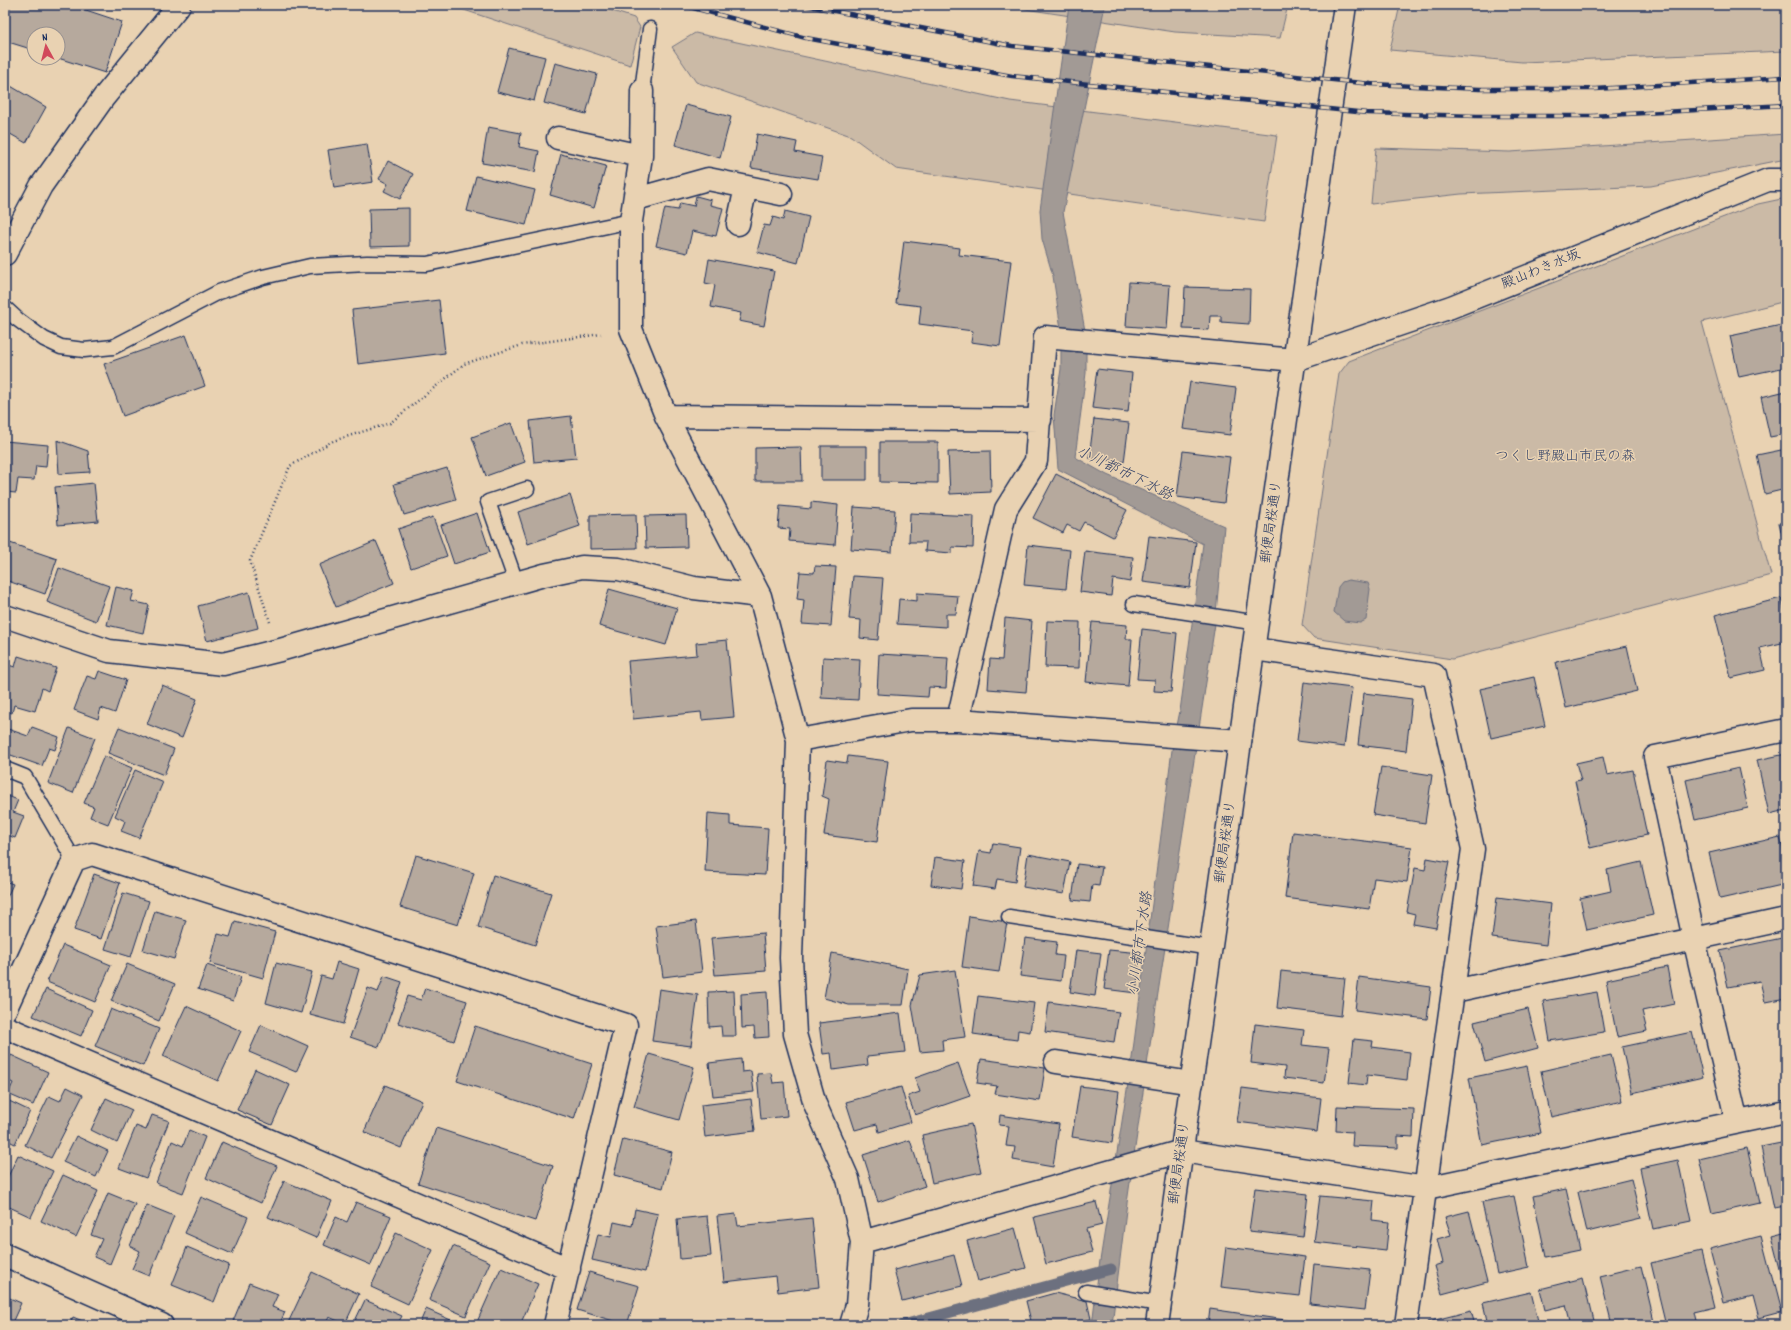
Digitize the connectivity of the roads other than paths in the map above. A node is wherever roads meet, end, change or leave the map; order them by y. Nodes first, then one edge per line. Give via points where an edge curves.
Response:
1 (178, 5) edge
2 (1345, 5) edge
3 (650, 29) dead end
4 (642, 91) joint
5 (558, 138) dead end
6 (641, 156) junction
7 (1786, 180) edge
8 (746, 187) junction
9 (781, 194) dead end
10 (636, 199) junction
11 (631, 221) junction
12 (738, 224) dead end
13 (5, 254) edge
14 (5, 308) edge
15 (1295, 360) junction
16 (666, 416) junction
17 (1040, 420) junction
18 (528, 489) dead end
19 (516, 582) junction
20 (760, 596) junction
21 (1134, 604) dead end
22 (5, 616) edge
23 (1258, 623) junction
24 (1254, 649) junction
25 (958, 720) junction
26 (1786, 730) edge
27 (798, 740) junction
28 (1240, 741) junction
29 (5, 769) edge
30 (74, 860) junction
31 (1010, 917) dead end
32 (1786, 919) edge
33 (1694, 939) junction
34 (1211, 948) junction
35 (1454, 991) junction
36 (5, 1010) edge
37 (5, 1027) edge
38 (1056, 1062) dead end
39 (1192, 1083) junction
40 (1786, 1112) edge
41 (1737, 1122) junction
42 (1182, 1151) junction
43 (1426, 1188) junction
44 (862, 1242) junction
45 (5, 1255) edge
46 (568, 1269) junction
47 (1088, 1293) dead end
48 (1159, 1315) edge
49 (162, 1325) edge
50 (555, 1325) edge
51 (851, 1325) edge
52 (1406, 1325) edge

1 - 13 street via 104,97 41,186
2 - 15 street, 郵便局桜通り
3 - 4 lane
4 - 6 street
5 - 6 street
6 - 10 street
7 - 15 street, 殿山わき水坂 via 1768,180 1451,306
8 - 9 street
8 - 10 street via 708,179
8 - 12 street
10 - 11 street
11 - 14 lane via 427,264 367,263 310,266 263,277 219,292 113,347 84,350 61,347 44,339
11 - 16 street via 631,329
15 - 17 street via 1045,337
15 - 23 street, 郵便局桜通り
16 - 17 street
16 - 20 street
17 - 25 street via 1036,461 1006,509
18 - 19 lane via 488,502
19 - 20 street via 582,567 619,569 694,588
19 - 22 street via 223,664 109,651
20 - 27 street
21 - 23 lane
23 - 24 street, 郵便局桜通り
24 - 28 street, 郵便局桜通り
24 - 35 street via 1434,675 1473,849
25 - 27 street via 910,720
25 - 28 street
26 - 33 street via 1655,757
27 - 44 street via 791,958 795,1034 815,1104 848,1179
28 - 34 street, 郵便局桜通り
29 - 30 lane via 25,776
30 - 36 street
30 - 46 street via 92,854 626,1025
31 - 34 lane
32 - 33 street
33 - 35 street
33 - 41 street
34 - 39 street, 郵便局桜通り
35 - 43 street
37 - 46 street
38 - 39 street
39 - 42 street, 郵便局桜通り
40 - 41 street
41 - 43 street
42 - 43 street
42 - 44 street
42 - 48 street, 郵便局桜通り
43 - 52 street
44 - 51 street via 857,1305
45 - 49 street
46 - 50 street
47 - 48 lane via 1124,1298

